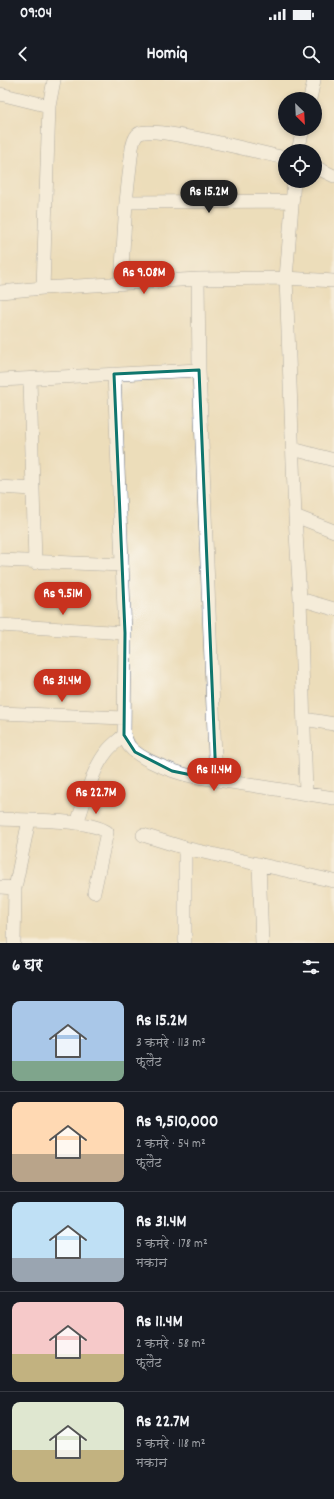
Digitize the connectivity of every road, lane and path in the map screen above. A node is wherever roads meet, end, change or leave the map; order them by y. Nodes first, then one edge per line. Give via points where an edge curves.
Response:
1 (54, 80) edge
2 (314, 80) edge
3 (311, 92) edge
4 (0, 94) edge
5 (48, 106) junction
6 (278, 156) edge
7 (322, 170) edge
8 (334, 176) edge
9 (293, 188) edge
10 (292, 201) junction
11 (126, 202) junction
12 (286, 278) junction
13 (198, 280) junction
14 (334, 281) edge
15 (121, 284) junction
16 (43, 288) junction
17 (0, 292) edge
18 (199, 370) junction
19 (114, 374) junction
20 (30, 379) junction
21 (0, 380) edge
22 (293, 449) junction
23 (334, 460) edge
24 (0, 487) edge
25 (33, 489) junction
26 (295, 516) junction
27 (334, 531) edge
28 (0, 560) edge
29 (35, 563) junction
30 (122, 565) junction
31 (300, 599) junction
32 (334, 609) edge
33 (0, 625) edge
34 (125, 632) junction
35 (0, 713) edge
36 (124, 718) junction
37 (304, 719) junction
38 (334, 724) edge
39 (124, 735) junction
40 (216, 780) junction
41 (306, 794) junction
42 (334, 798) edge
43 (0, 819) edge
44 (29, 820) junction
45 (77, 823) junction
46 (143, 834) dead end
47 (184, 848) junction
48 (259, 864) junction
49 (334, 881) edge
50 (0, 888) edge
51 (15, 888) junction
52 (94, 892) dead end
53 (14, 943) edge
54 (185, 943) edge
55 (262, 943) edge

1 - 5 street
2 - 3 street
4 - 5 street
5 - 16 street
6 - 11 street via 179,135 146,131 138,133 133,144
7 - 8 street
9 - 10 street
10 - 11 street
10 - 12 street
11 - 15 street
12 - 13 street
12 - 14 street
12 - 22 street
13 - 15 street
13 - 18 street
15 - 16 street
16 - 17 street
18 - 19 street
18 - 40 street
19 - 20 street
19 - 30 street
20 - 21 street
20 - 25 street
22 - 23 street
22 - 26 street
24 - 25 street
25 - 29 street
26 - 27 street
26 - 31 street
28 - 29 street
29 - 30 street
30 - 34 street
31 - 32 street
31 - 37 street
33 - 34 street
34 - 36 street
35 - 36 street
36 - 39 street
37 - 38 street
37 - 41 street
39 - 40 street via 135,752 172,771
39 - 45 street via 108,750 101,761
40 - 41 street
41 - 42 street
43 - 44 street
44 - 45 street
44 - 51 street
45 - 52 street via 107,832
46 - 47 street
47 - 48 street
47 - 54 street
48 - 49 street
48 - 55 street
50 - 51 street
51 - 53 street

